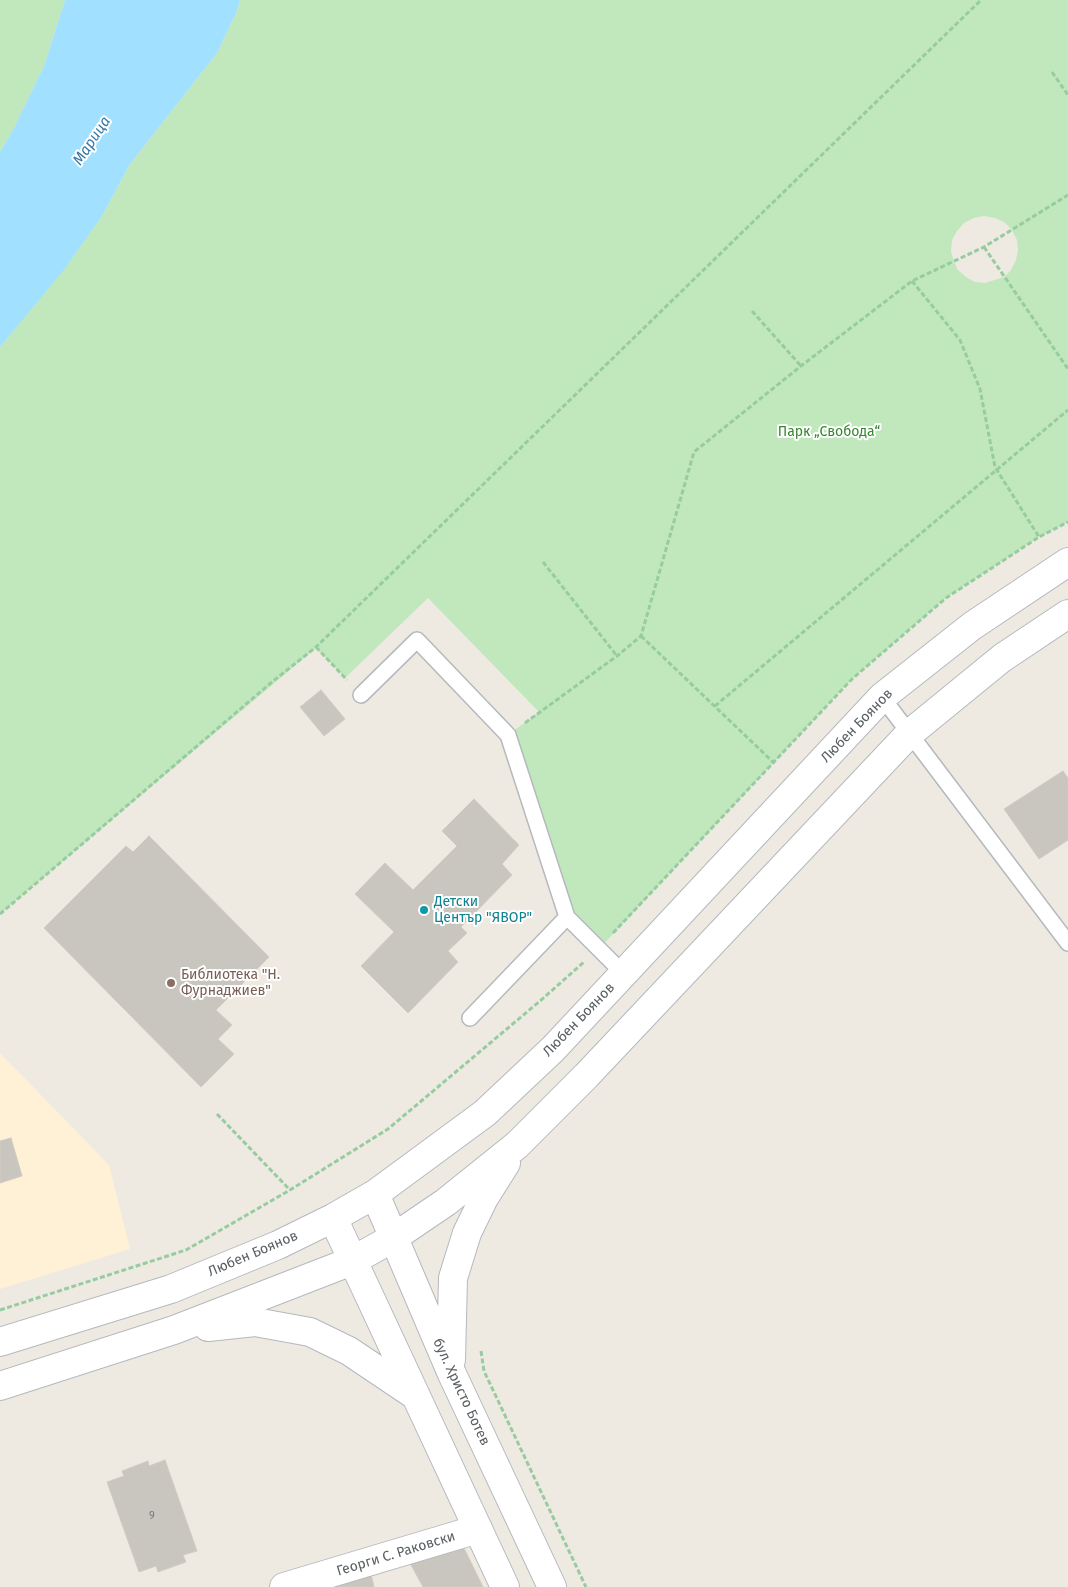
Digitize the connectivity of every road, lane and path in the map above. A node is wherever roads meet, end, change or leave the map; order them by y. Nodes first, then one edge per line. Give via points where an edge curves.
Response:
1 (981, 0) edge
2 (1052, 72) dead end
3 (1068, 95) edge
4 (1068, 196) edge
5 (984, 247) junction
6 (912, 281) junction
7 (752, 311) dead end
8 (801, 366) junction
9 (1068, 369) edge
10 (1068, 410) edge
11 (996, 471) junction
12 (1039, 537) dead end
13 (543, 562) dead end
14 (1068, 562) edge
15 (1068, 614) edge
16 (641, 636) junction
17 (316, 647) junction
18 (617, 656) junction
19 (361, 695) joint
20 (882, 698) junction
21 (715, 706) junction
22 (909, 734) junction
23 (508, 735) junction
24 (773, 762) dead end
25 (0, 914) edge
26 (567, 917) junction
27 (1068, 943) edge
28 (624, 974) junction
29 (470, 1018) dead end
30 (217, 1114) dead end
31 (517, 1145) junction
32 (290, 1190) dead end
33 (376, 1194) junction
34 (333, 1218) junction
35 (393, 1238) junction
36 (352, 1261) junction
37 (174, 1330) junction
38 (0, 1342) edge
39 (480, 1344) dead end
40 (452, 1374) junction
41 (0, 1386) edge
42 (417, 1397) junction
43 (478, 1529) junction
44 (284, 1587) edge
45 (505, 1587) edge
46 (552, 1587) edge
47 (586, 1587) edge

1 - 17 path
2 - 3 path
4 - 5 path
5 - 6 path
5 - 9 path
6 - 8 path
6 - 11 path via 960,340 980,389
7 - 8 path
8 - 16 path via 694,452
10 - 11 path
11 - 12 path
11 - 21 path
13 - 18 path
14 - 20 main road, Любен Боянов via 972,626
15 - 22 main road via 1002,658
16 - 18 path
16 - 21 path
17 - 19 path
17 - 25 path
18 - 23 path
19 - 23 lane via 416,640
20 - 22 lane
20 - 28 main road, Любен Боянов
21 - 24 path
22 - 27 lane
22 - 31 main road
23 - 26 lane
26 - 28 lane
26 - 29 lane
28 - 33 main road, Любен Боянов via 553,1049 485,1113
30 - 32 path
31 - 35 main road via 446,1202
31 - 40 main road via 480,1206 464,1240 453,1278
33 - 34 main road, Любен Боянов
33 - 35 main road, бул. Христо Ботев
34 - 36 main road
34 - 38 main road, Любен Боянов via 278,1245 172,1289
35 - 36 main road
35 - 40 main road, бул. Христо Ботев
36 - 37 main road
36 - 42 main road
37 - 41 main road
37 - 42 main road via 255,1322 310,1332 349,1351
39 - 47 path via 484,1370
40 - 46 main road, бул. Христо Ботев
42 - 43 main road
43 - 44 main road, Георги С. Раковски
43 - 45 main road

